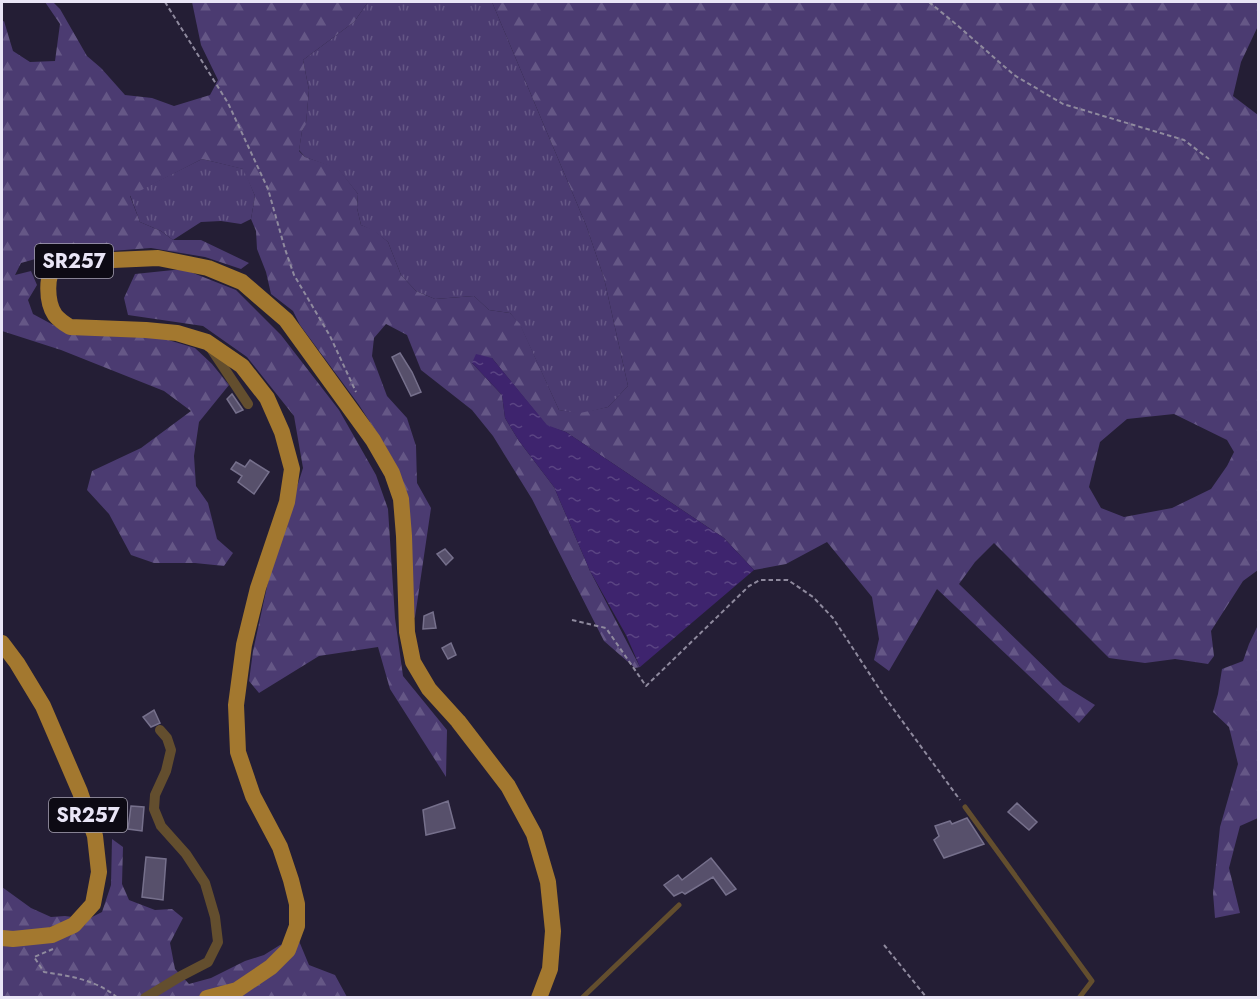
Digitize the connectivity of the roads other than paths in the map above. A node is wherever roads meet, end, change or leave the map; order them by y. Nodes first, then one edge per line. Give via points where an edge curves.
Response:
1 (207, 342) junction
2 (248, 404) dead end
3 (2, 643) edge
4 (160, 730) dead end
5 (965, 807) road end
6 (679, 905) dead end
7 (2, 938) edge
8 (145, 998) edge
9 (207, 998) edge
10 (538, 998) edge
11 (582, 998) edge
12 (1079, 998) edge

1 - 2 street
1 - 9 main road, SR257 via 242,366 267,398 292,469 287,502 258,588 244,645 236,705 238,752 253,796 280,847 297,904 297,926 288,950 271,968 237,990
1 - 10 main road, SR257 via 177,333 70,327 53,313 48,295 50,274 58,264 68,262 158,258 208,268 242,282 286,320 373,440 392,473 401,499 407,632 413,662 429,689 508,786 534,834 548,882 553,931 550,969
3 - 7 main road, SR257 via 43,706 80,792 95,836 99,872 93,904 74,925 52,935
4 - 8 street via 171,750 154,809 161,826 205,883 218,942 208,962
5 - 12 lane via 1092,981
6 - 11 lane

